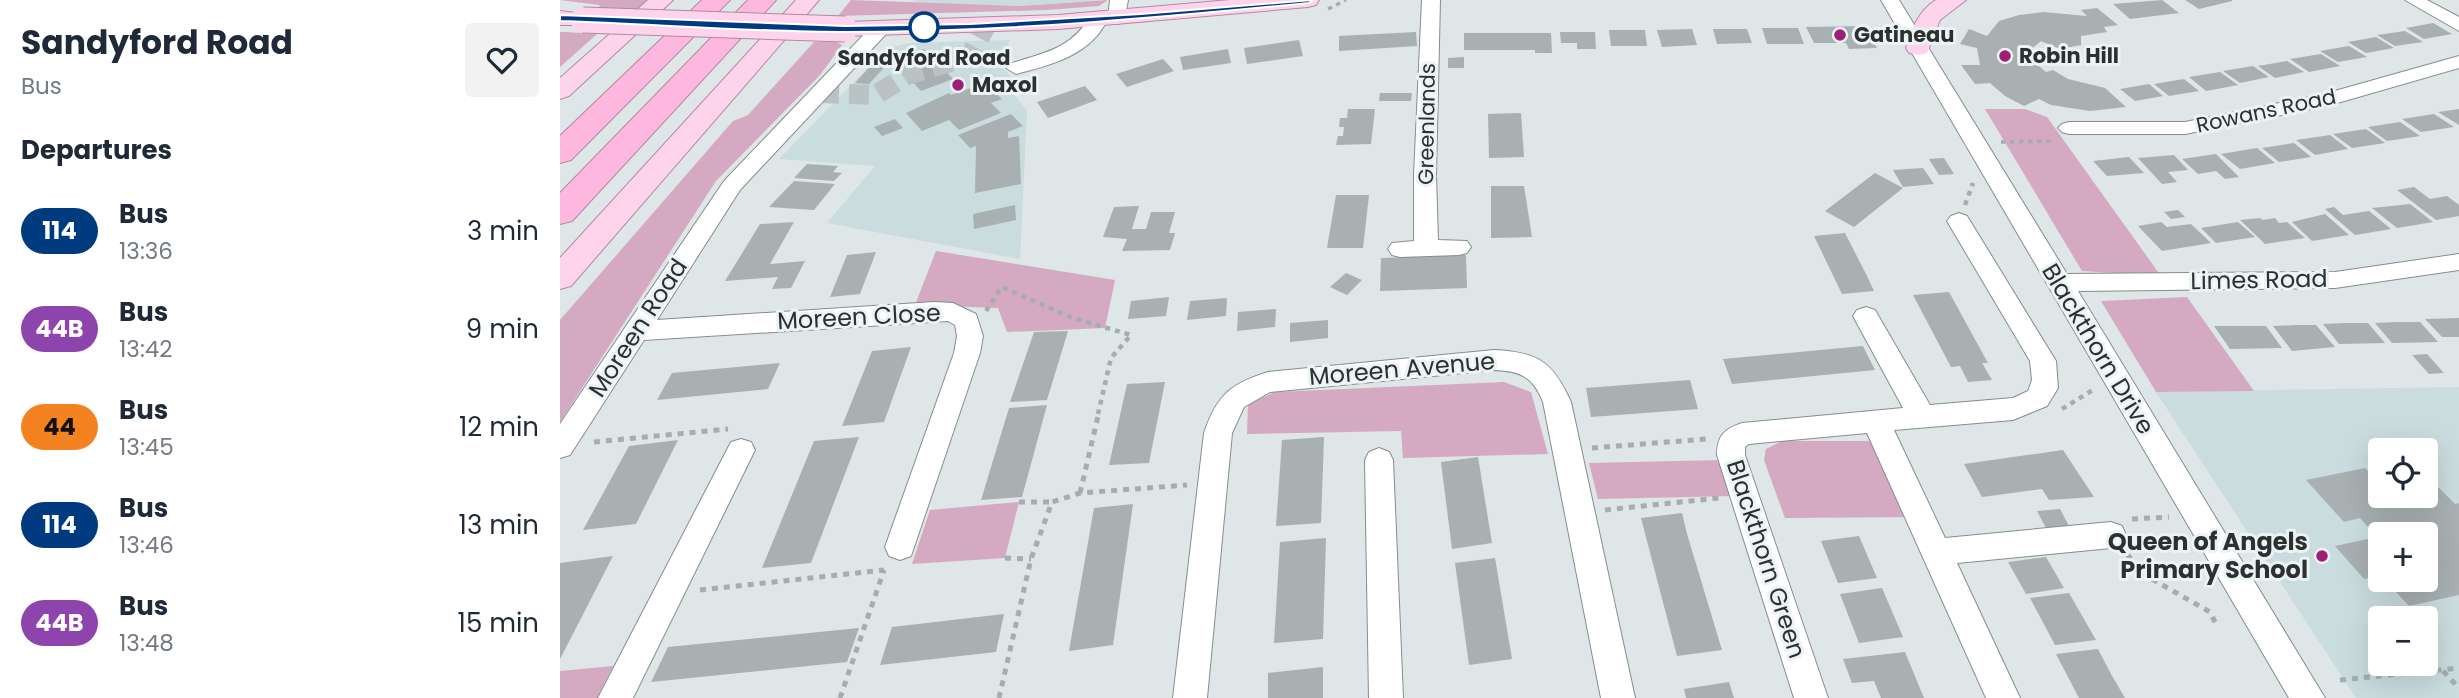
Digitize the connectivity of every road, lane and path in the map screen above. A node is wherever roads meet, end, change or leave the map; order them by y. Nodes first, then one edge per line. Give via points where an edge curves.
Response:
1 (662, 0) edge
2 (717, 0) edge
3 (763, 0) edge
4 (808, 0) edge
5 (1308, 0) edge
6 (1431, 0) edge
7 (1890, 0) edge
8 (1955, 0) edge
9 (2414, 0) edge
10 (1111, 13) edge
11 (571, 19) edge
12 (2459, 25) edge
13 (880, 29) junction
14 (1917, 48) junction
15 (2459, 62) edge
16 (1016, 68) dead end
17 (560, 91) edge
18 (591, 123) junction
19 (2069, 128) joint
20 (560, 147) edge
21 (1992, 149) junction
22 (560, 153) edge
23 (560, 213) edge
24 (1959, 221) joint
25 (1459, 247) dead end
26 (1426, 248) junction
27 (1400, 249) dead end
28 (2459, 262) edge
29 (560, 278) edge
30 (2058, 283) junction
31 (1866, 316) dead end
32 (636, 331) junction
33 (970, 335) junction
34 (2115, 377) junction
35 (2032, 404) junction
36 (1922, 417) junction
37 (1876, 421) junction
38 (1731, 442) junction
39 (561, 446) edge
40 (741, 450) joint
41 (1567, 451) junction
42 (1380, 460) dead end
43 (1212, 482) junction
44 (1080, 493) junction
45 (1744, 496) junction
46 (1019, 502) dead end
47 (1052, 502) junction
48 (1580, 513) junction
49 (2198, 516) junction
50 (2111, 534) junction
51 (901, 547) dead end
52 (1936, 552) junction
53 (1005, 558) dead end
54 (1031, 559) junction
55 (668, 593) junction
56 (2217, 626) dead end
57 (2459, 668) edge
58 (2442, 671) junction
59 (2340, 680) dead end
60 (2459, 688) edge
61 (615, 698) edge
62 (840, 698) edge
63 (999, 698) edge
64 (1190, 698) edge
65 (1386, 698) edge
66 (1618, 698) edge
67 (1811, 698) edge
68 (2003, 698) edge
69 (2308, 698) edge

1 - 17 main road
2 - 18 highway
3 - 23 highway
4 - 29 main road
5 - 10 main road
6 - 26 street, Greenlands
7 - 14 street, Blackthorn Drive
8 - 14 main road via 1937,6
9 - 12 street
10 - 13 main road
10 - 16 street via 1078,45
11 - 13 main road, bridge
13 - 32 street, Moreen Road via 754,160
14 - 21 street, Blackthorn Drive
15 - 19 street, Rowans Road via 2327,100 2185,128
18 - 20 highway
18 - 22 highway
19 - 21 path via 2056,141
21 - 24 path
21 - 30 street, Blackthorn Drive
24 - 35 street via 2043,361 2044,393
25 - 26 street
26 - 27 street
28 - 30 street, Limes Road via 2335,280
30 - 34 street, Blackthorn Drive
31 - 36 street
32 - 33 street, Moreen Close via 934,311 953,312 967,320
32 - 39 street, Moreen Road
33 - 44 path via 1002,286 1073,318 1131,335 1111,358
33 - 51 street, Moreen Close
34 - 35 path via 2053,415
34 - 49 street, Blackthorn Drive
35 - 36 street, Blackthorn Green
36 - 37 street, Blackthorn Green
37 - 38 street, Blackthorn Green via 1760,430
37 - 52 street
38 - 41 path via 1711,438
38 - 45 street, Blackthorn Green
39 - 40 path via 744,428
40 - 55 street
41 - 43 street, Moreen Avenue via 1557,402 1539,368 1518,361 1468,363 1268,382 1244,390 1226,407 1217,433
41 - 48 street, Moreen Avenue
42 - 65 street
43 - 44 path
43 - 64 street, Moreen Avenue
44 - 47 path
45 - 48 path
45 - 67 street, Blackthorn Green
46 - 47 path
47 - 54 path
48 - 66 street, Moreen Avenue
49 - 50 path via 2122,520
49 - 69 street, Blackthorn Drive
50 - 52 street
50 - 56 path via 2143,573 2210,612
52 - 68 street
53 - 54 path
54 - 63 path
55 - 61 street
55 - 62 path via 884,570
57 - 58 path
58 - 59 path
58 - 60 path

